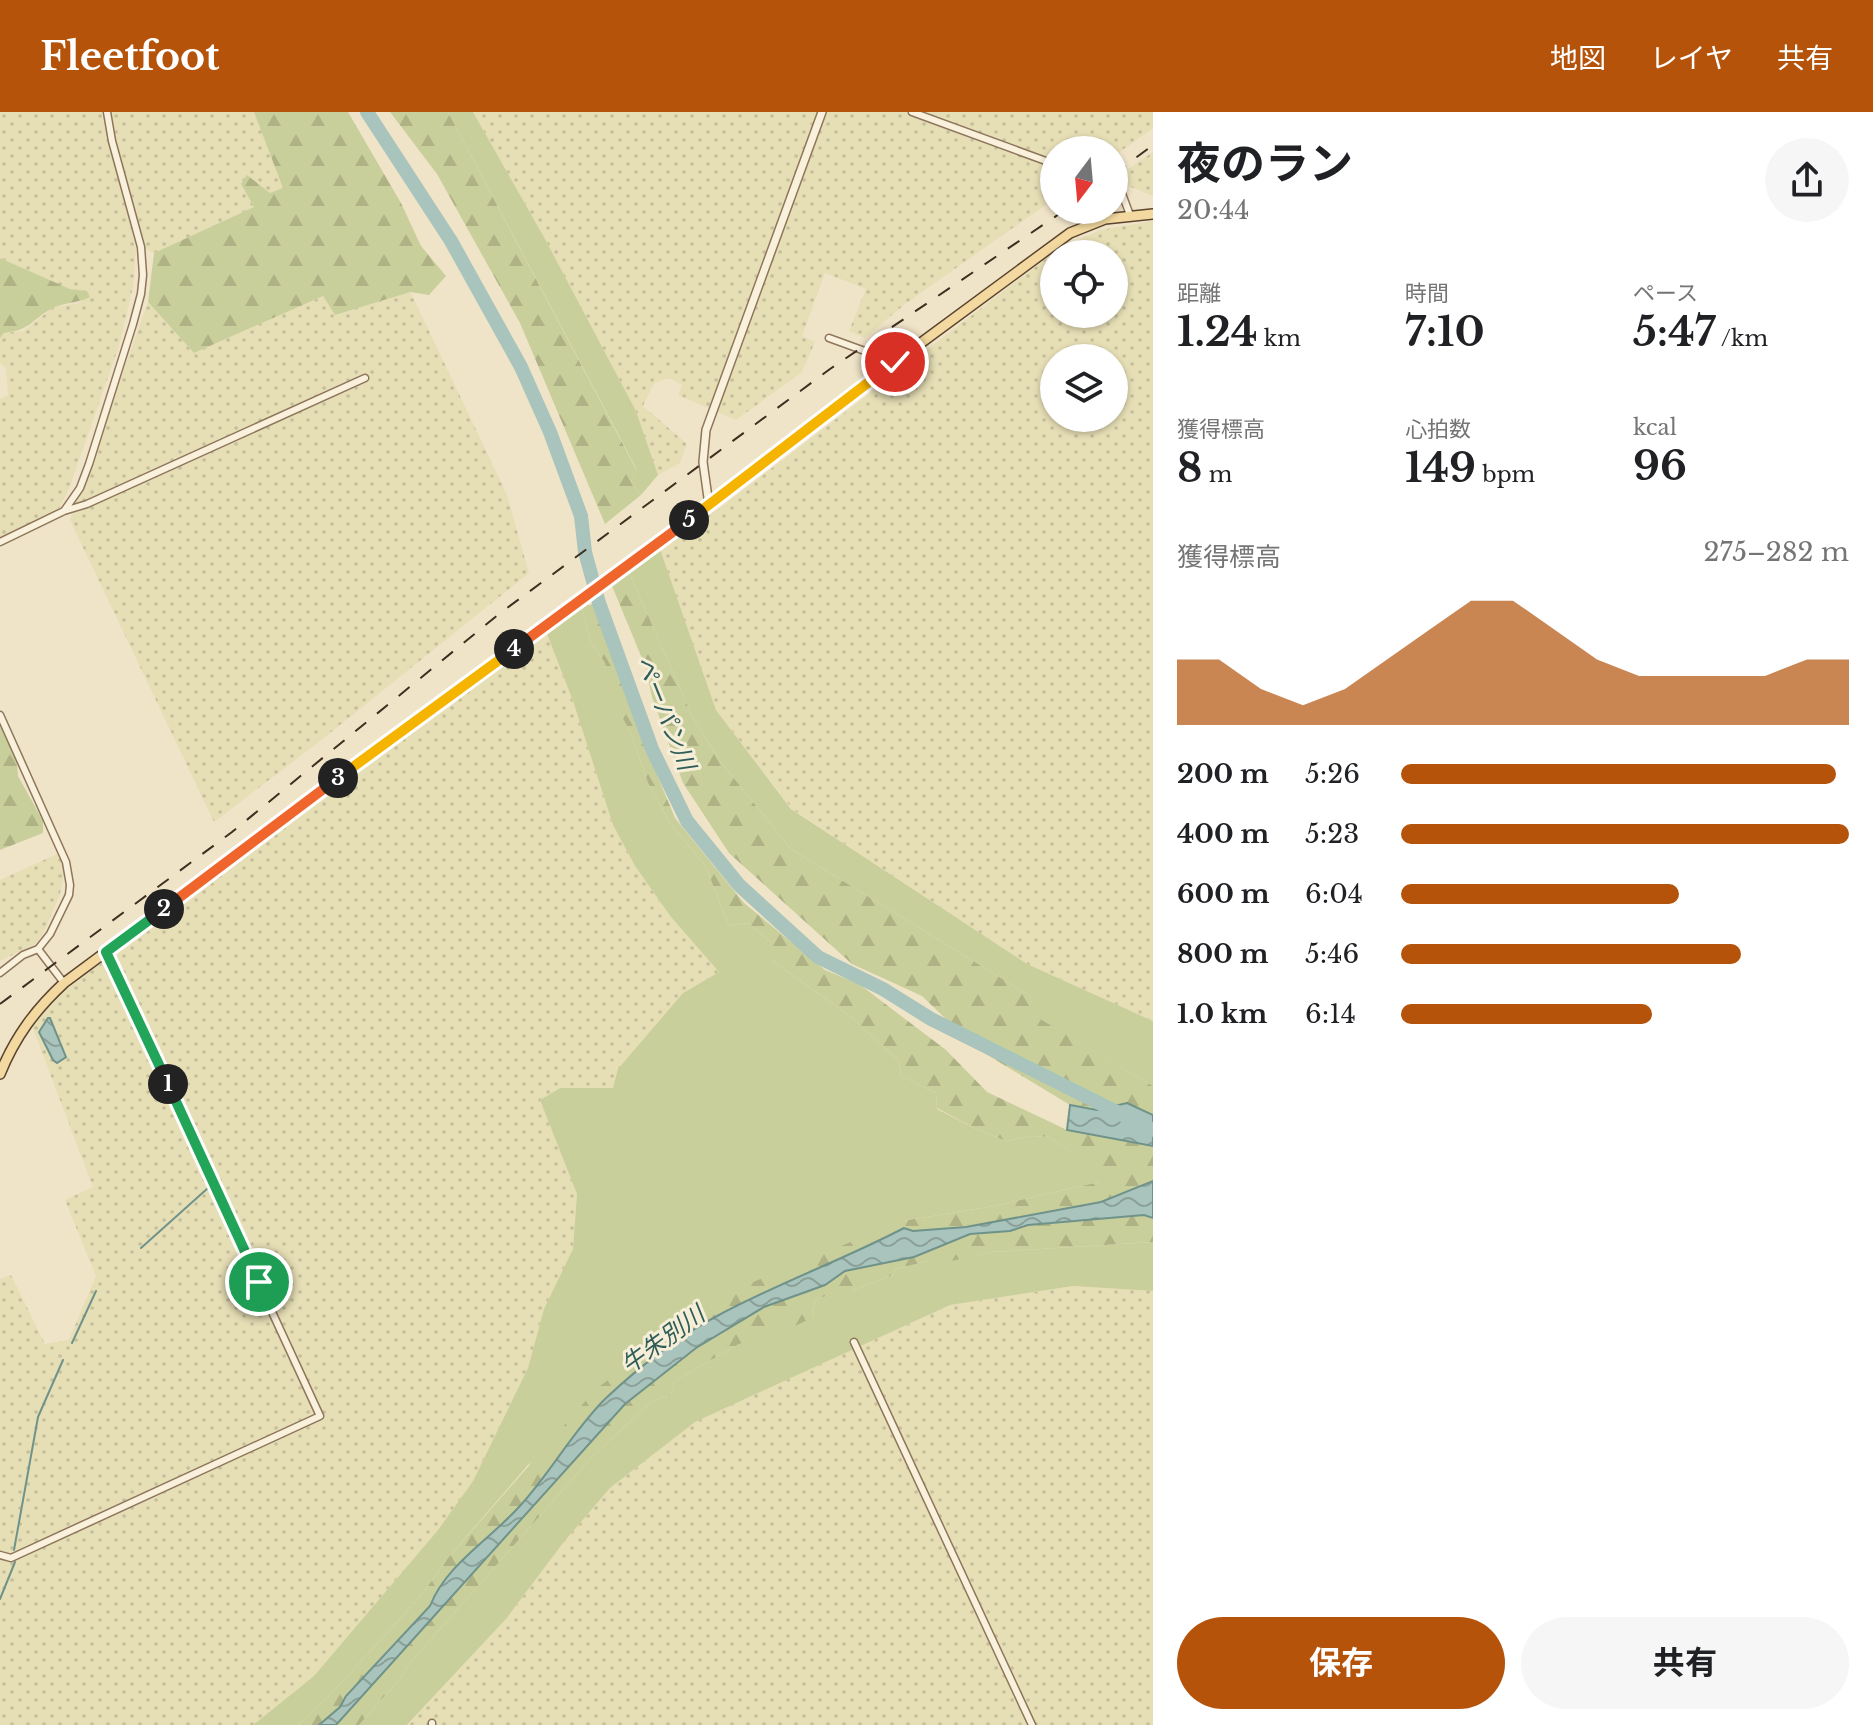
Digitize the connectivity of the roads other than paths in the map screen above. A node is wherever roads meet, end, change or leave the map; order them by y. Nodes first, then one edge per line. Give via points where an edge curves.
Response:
1 (107, 112) edge
2 (822, 112) edge
3 (912, 112) edge
4 (1040, 159) edge
5 (1128, 210) edge
6 (1153, 214) edge
7 (1130, 215) junction
8 (829, 338) dead end
9 (895, 362) junction
10 (365, 378) dead end
11 (709, 505) junction
12 (64, 511) junction
13 (0, 542) edge
14 (0, 715) edge
15 (38, 949) junction
16 (106, 952) junction
17 (0, 973) edge
18 (64, 983) junction
19 (0, 1074) edge
20 (854, 1342) dead end
21 (0, 1555) edge
22 (1032, 1725) edge

1 - 12 street via 141,247 141,294 89,464
2 - 11 street via 706,430 703,462
3 - 4 street
5 - 7 street
6 - 7 main road
7 - 9 main road via 1070,233
8 - 9 street
9 - 11 main road
10 - 12 street
11 - 16 main road
12 - 13 street
14 - 15 street via 69,872 69,895
15 - 17 street
15 - 18 street
16 - 18 main road
16 - 21 street via 320,1416 11,1558
18 - 19 main road via 19,1033
20 - 22 street

